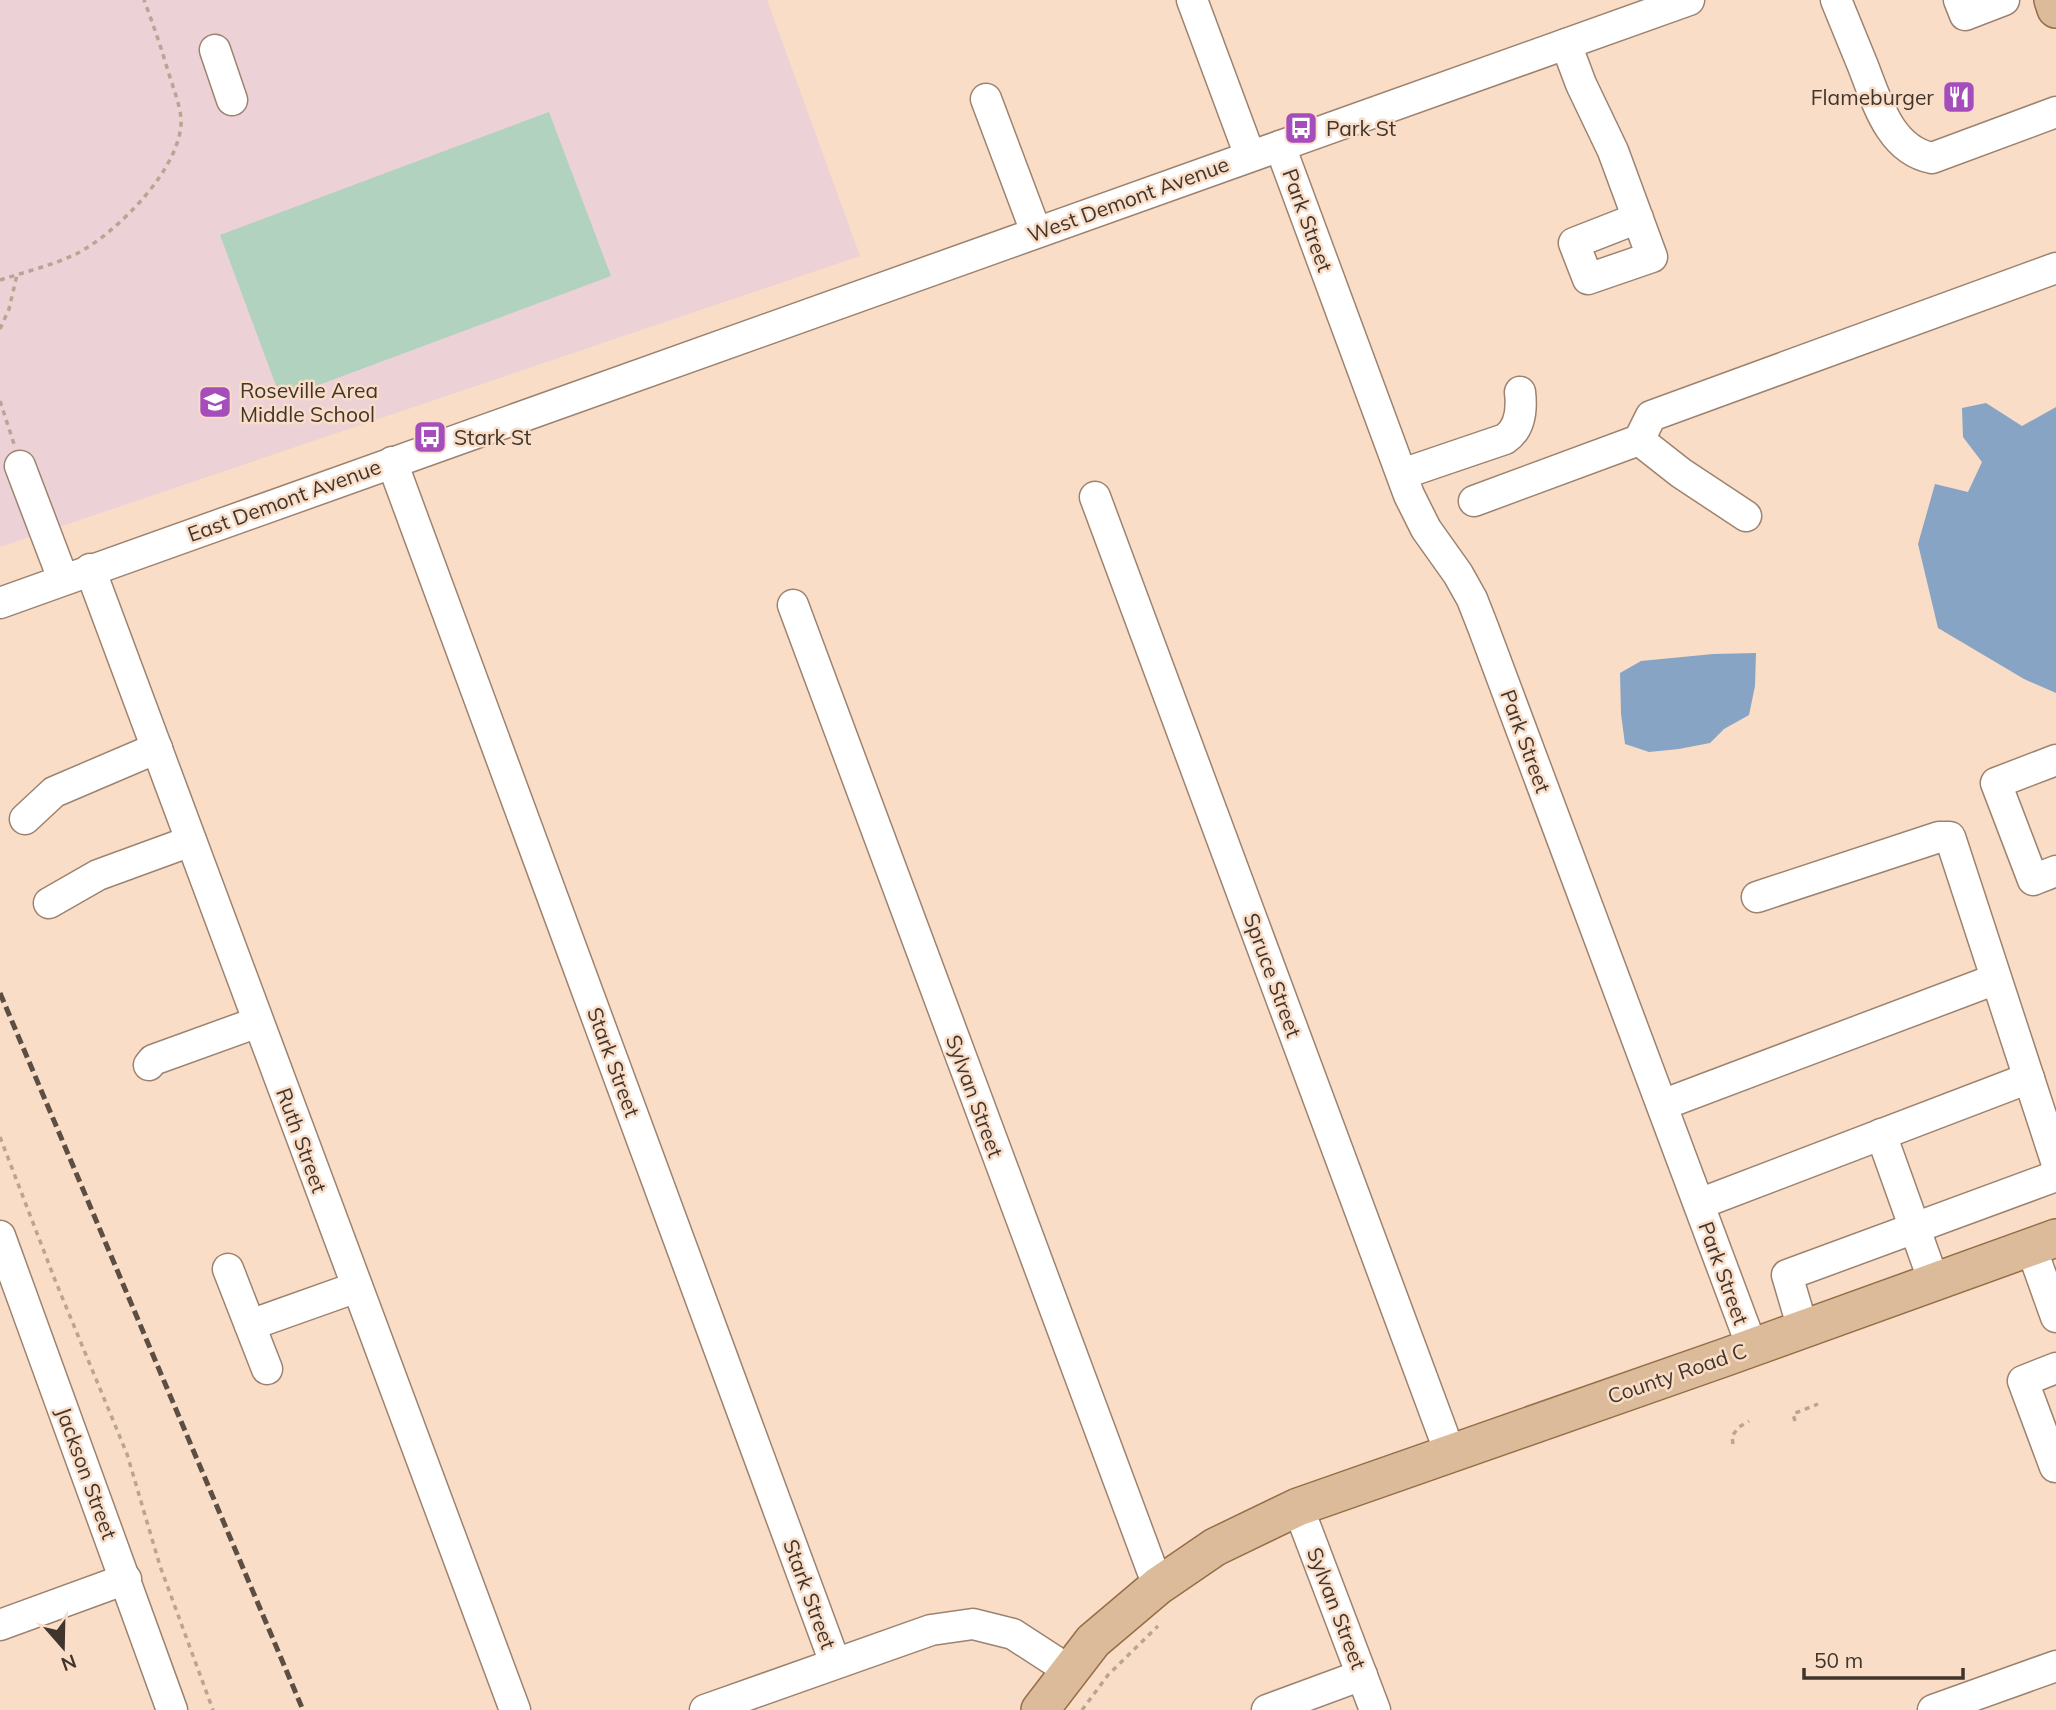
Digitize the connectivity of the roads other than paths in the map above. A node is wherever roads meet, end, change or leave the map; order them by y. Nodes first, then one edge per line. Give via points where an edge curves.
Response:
1 (1192, 0) edge
2 (1689, 0) edge
3 (1836, 0) edge
4 (1959, 0) edge
5 (2004, 0) edge
6 (2053, 0) edge
7 (2056, 9) edge
8 (1566, 44) junction
9 (215, 50) dead end
10 (986, 99) dead end
11 (232, 100) dead end
12 (2056, 112) edge
13 (1280, 146) junction
14 (1251, 156) junction
15 (1638, 218) dead end
16 (1035, 232) junction
17 (2056, 268) edge
18 (1520, 392) dead end
19 (568, 399) joint
20 (1639, 440) junction
21 (392, 462) junction
22 (20, 466) road end
23 (1402, 474) junction
24 (1095, 497) dead end
25 (1474, 501) dead end
26 (1746, 516) dead end
27 (77, 574) junction
28 (0, 603) edge
29 (793, 605) dead end
30 (157, 748) junction
31 (2056, 760) edge
32 (25, 819) dead end
33 (191, 841) junction
34 (2056, 872) edge
35 (1757, 897) dead end
36 (49, 903) dead end
37 (1997, 979) junction
38 (258, 1022) junction
39 (149, 1065) dead end
40 (2029, 1078) junction
41 (1662, 1105) junction
42 (1881, 1134) junction
43 (2056, 1161) edge
44 (2056, 1176) edge
45 (1699, 1203) junction
46 (1914, 1228) junction
47 (0, 1236) edge
48 (2044, 1242) edge
49 (228, 1269) dead end
50 (8, 1279) edge
51 (1934, 1282) junction
52 (356, 1287) junction
53 (2056, 1317) edge
54 (250, 1325) junction
55 (1803, 1329) junction
56 (1752, 1347) junction
57 (267, 1368) dead end
58 (2056, 1368) edge
59 (1450, 1453) junction
60 (2056, 1467) edge
61 (1298, 1507) junction
62 (126, 1579) junction
63 (1158, 1586) junction
64 (0, 1625) edge
65 (835, 1663) junction
66 (2056, 1666) edge
67 (1070, 1671) junction
68 (1362, 1675) junction
69 (172, 1710) edge
70 (516, 1710) edge
71 (705, 1710) edge
72 (1040, 1710) edge
73 (1267, 1710) edge
74 (1376, 1710) edge
75 (1933, 1710) edge

1 - 14 street
2 - 8 street, West Demont Avenue
3 - 12 street via 1885,120 1919,156 1932,158
4 - 5 street via 1965,16
6 - 7 main road
8 - 13 street, West Demont Avenue
8 - 15 street
9 - 11 street
10 - 16 street
13 - 14 street, West Demont Avenue
13 - 23 street, Park Street
14 - 16 street, West Demont Avenue
16 - 19 street, West Demont Avenue
17 - 20 street via 1651,416
18 - 23 street via 1520,417 1511,435
19 - 21 street, East Demont Avenue
20 - 25 street
20 - 26 street
21 - 27 street, East Demont Avenue
21 - 65 street, Stark Street
22 - 27 street, Ruth Street
23 - 41 street, Park Street via 1426,529 1458,574 1479,617
24 - 59 street, Spruce Street
27 - 28 street, East Demont Avenue
27 - 30 street, Ruth Street
29 - 63 street, Sylvan Street
30 - 32 street via 54,792
30 - 33 street, Ruth Street
31 - 34 street via 1996,783 2033,880
33 - 36 street via 98,875
33 - 38 street, Ruth Street
35 - 37 street via 1950,837
37 - 40 street
37 - 41 street
38 - 39 street
38 - 52 street, Ruth Street
40 - 42 street
40 - 43 street
41 - 45 street, Park Street
42 - 45 street
42 - 46 street
44 - 46 street
45 - 56 street, Park Street
46 - 51 street
46 - 55 street via 1787,1275
47 - 50 street, Jackson Street
48 - 51 main road, County Road C
48 - 53 street
49 - 54 street
50 - 62 street, Jackson Street
51 - 55 main road, County Road C
52 - 54 street
52 - 70 street, Ruth Street
54 - 57 street
55 - 56 main road, County Road C
56 - 59 main road, County Road C
58 - 60 street via 2023,1381
59 - 61 main road, County Road C
61 - 63 main road, County Road C via 1215,1547
61 - 68 street, Sylvan Street
62 - 64 street
62 - 69 street, Jackson Street
63 - 67 main road, County Road C via 1093,1641
65 - 67 street via 931,1630 973,1624 1013,1634
65 - 71 street
66 - 75 street
67 - 72 main road, County Road C
68 - 73 street
68 - 74 street, Sylvan Street

